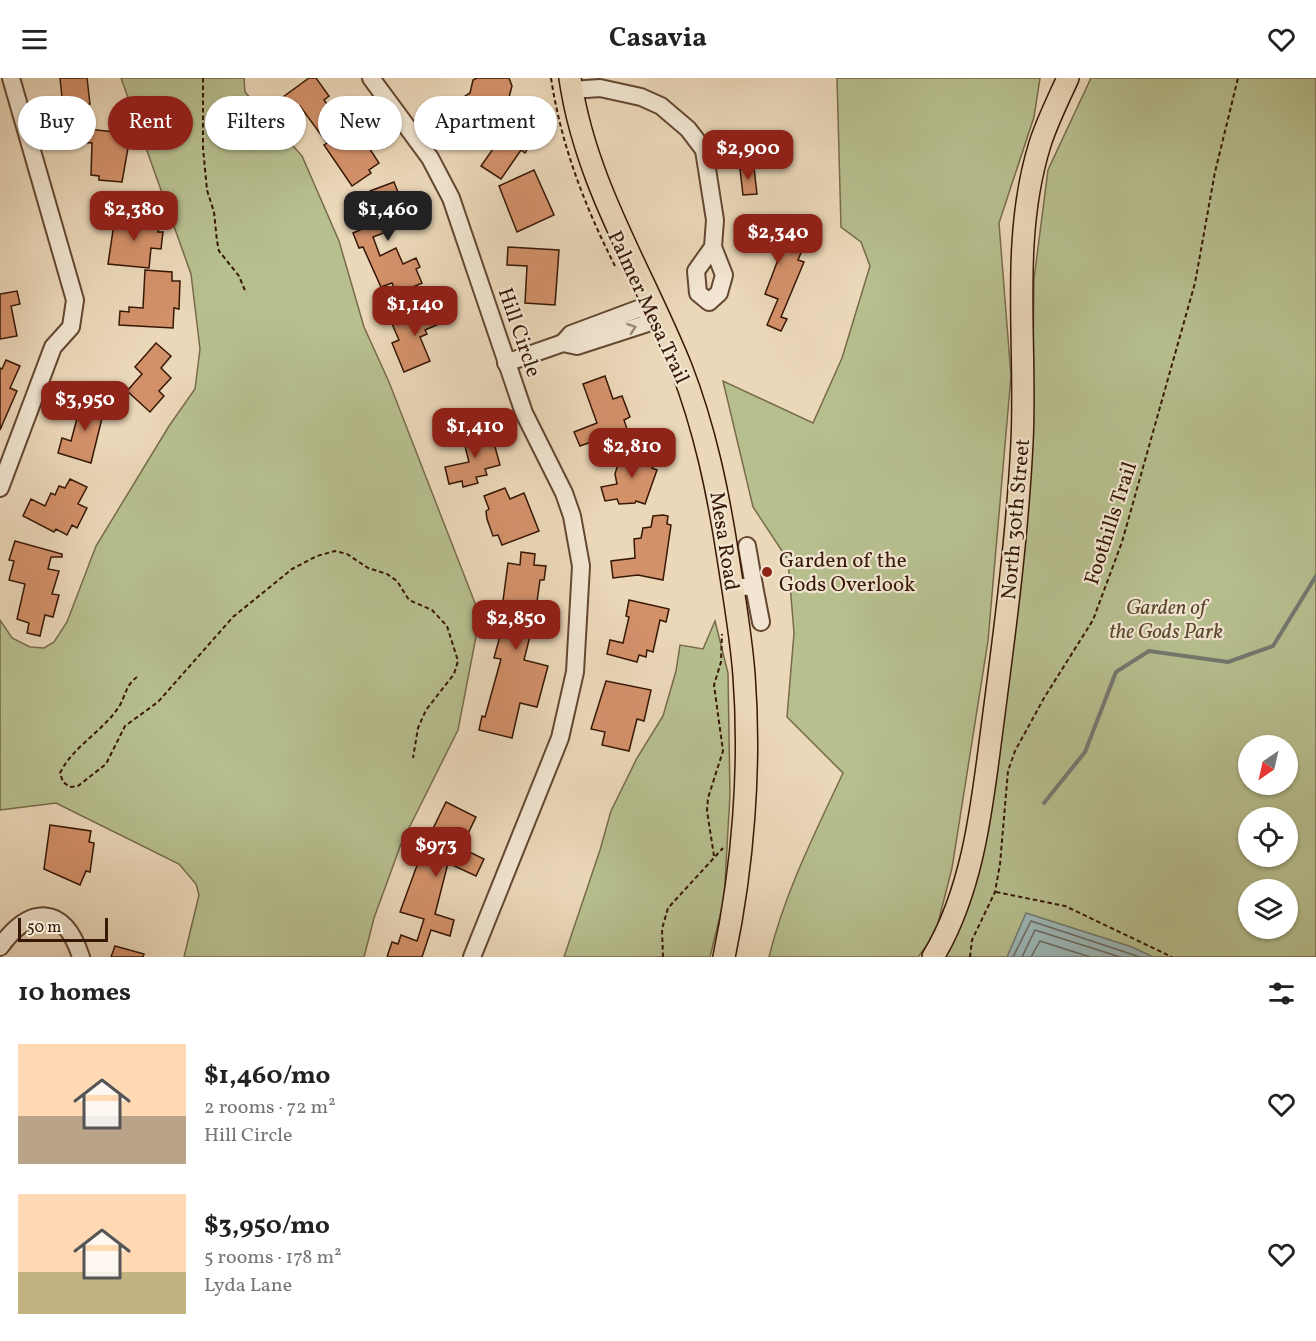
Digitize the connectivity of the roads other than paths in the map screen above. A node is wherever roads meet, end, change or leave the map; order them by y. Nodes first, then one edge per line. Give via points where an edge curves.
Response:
1 (11, 78) edge
2 (371, 78) edge
3 (1068, 78) edge
4 (571, 84) edge
5 (713, 247) dead end
6 (658, 313) junction
7 (506, 363) junction
8 (0, 488) edge
9 (747, 546) dead end
10 (754, 586) junction
11 (733, 588) junction
12 (761, 622) dead end
13 (0, 947) edge
14 (81, 957) edge
15 (472, 957) edge
16 (724, 957) edge
17 (933, 957) edge

1 - 8 street via 75,300 71,327 52,347
2 - 7 street, Hill Circle via 441,175
3 - 17 main road, North 30th Street via 1040,144 1026,203 1017,528 981,806 959,899
4 - 5 street via 641,97 661,106 688,129 704,150 715,220
4 - 6 main road, Mesa Road via 580,130 601,194
6 - 7 street via 645,324 606,329 577,346 563,343
6 - 11 main road, Mesa Road via 710,457
7 - 15 street, Hill Circle via 532,432 572,516 581,566 580,621 575,672 560,738
9 - 10 street
10 - 11 street
10 - 12 street
11 - 16 main road, Mesa Road via 744,676 745,743 740,863
13 - 14 street via 20,922 37,916 67,928

